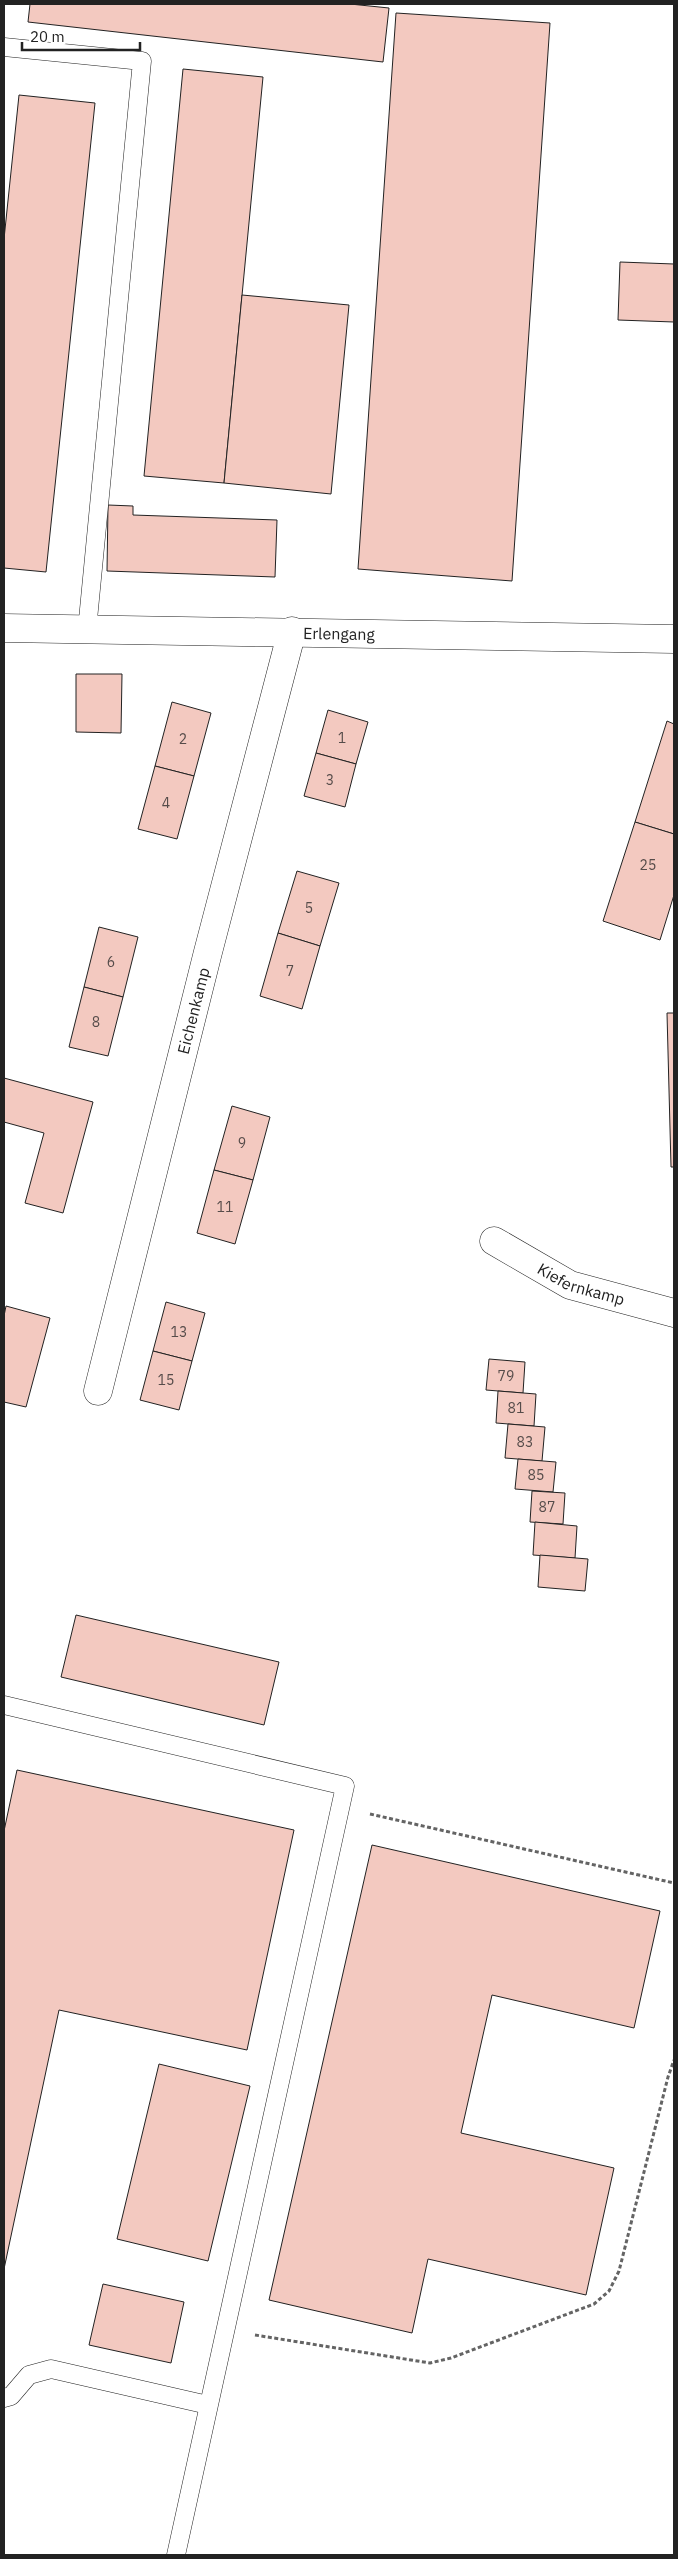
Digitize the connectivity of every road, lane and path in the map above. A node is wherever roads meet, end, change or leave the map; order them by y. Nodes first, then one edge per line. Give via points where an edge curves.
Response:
1 (4, 47) edge
2 (4, 628) edge
3 (88, 630) junction
4 (292, 631) junction
5 (674, 639) edge
6 (494, 1241) dead end
7 (674, 1313) edge
8 (98, 1391) dead end
9 (4, 1705) edge
10 (340, 1808) junction
11 (674, 1883) edge
12 (674, 2060) edge
13 (224, 2330) junction
14 (4, 2398) edge
15 (208, 2405) junction
16 (176, 2555) edge

1 - 3 lane via 142,61
2 - 3 street, Erlengang
3 - 4 street, Erlengang
4 - 5 street, Erlengang
4 - 8 street, Eichenkamp
6 - 7 street, Kiefernkamp via 570,1286
9 - 10 lane via 345,1786
10 - 11 path
10 - 13 lane
12 - 13 path via 619,2271 609,2290 594,2304 451,2358 430,2362
13 - 15 lane
14 - 15 lane via 11,2396 28,2375 51,2369
15 - 16 lane

